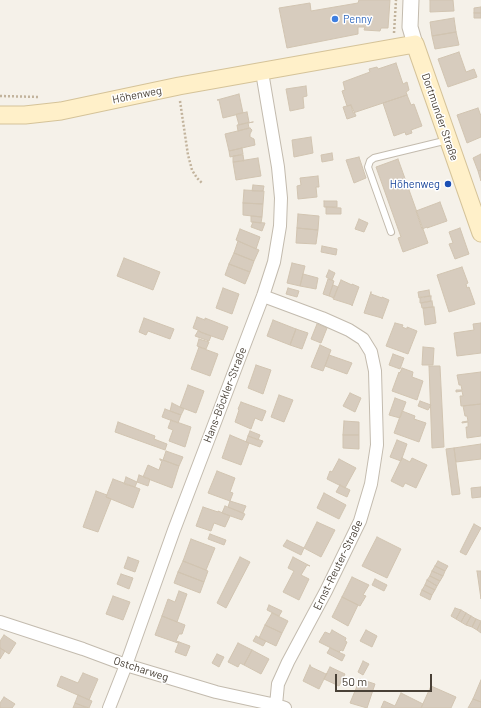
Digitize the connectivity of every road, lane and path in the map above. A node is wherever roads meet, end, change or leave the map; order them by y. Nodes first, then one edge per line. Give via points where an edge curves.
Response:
1 (396, 0) edge
2 (410, 0) edge
3 (415, 44) junction
4 (395, 48) junction
5 (262, 72) junction
6 (179, 86) junction
7 (0, 115) edge
8 (448, 140) junction
9 (202, 183) dead end
10 (391, 232) dead end
11 (481, 232) edge
12 (263, 296) junction
13 (0, 622) edge
14 (126, 665) junction
15 (280, 706) edge
16 (109, 708) edge

1 - 4 path
2 - 3 street, Dortmunder Straße via 410,27
3 - 4 main road, Höhenweg
3 - 8 main road, Dortmunder Straße
4 - 5 main road, Höhenweg
5 - 6 main road, Höhenweg
5 - 12 street, Hans-Böckler-Straße via 281,198 280,226 274,262
6 - 7 main road, Höhenweg via 60,111
6 - 9 path via 188,155 192,170
8 - 10 lane via 370,161 368,168
8 - 11 main road, Dortmunder Straße
12 - 14 street, Hans-Böckler-Straße
12 - 15 street, Ernst-Reuter-Straße via 322,318 363,339 371,352 375,379 377,445 371,484 360,521 278,684
13 - 14 street, Ostcharweg
14 - 15 street, Ostcharweg via 216,692
14 - 16 street, Hans-Böckler-Straße

